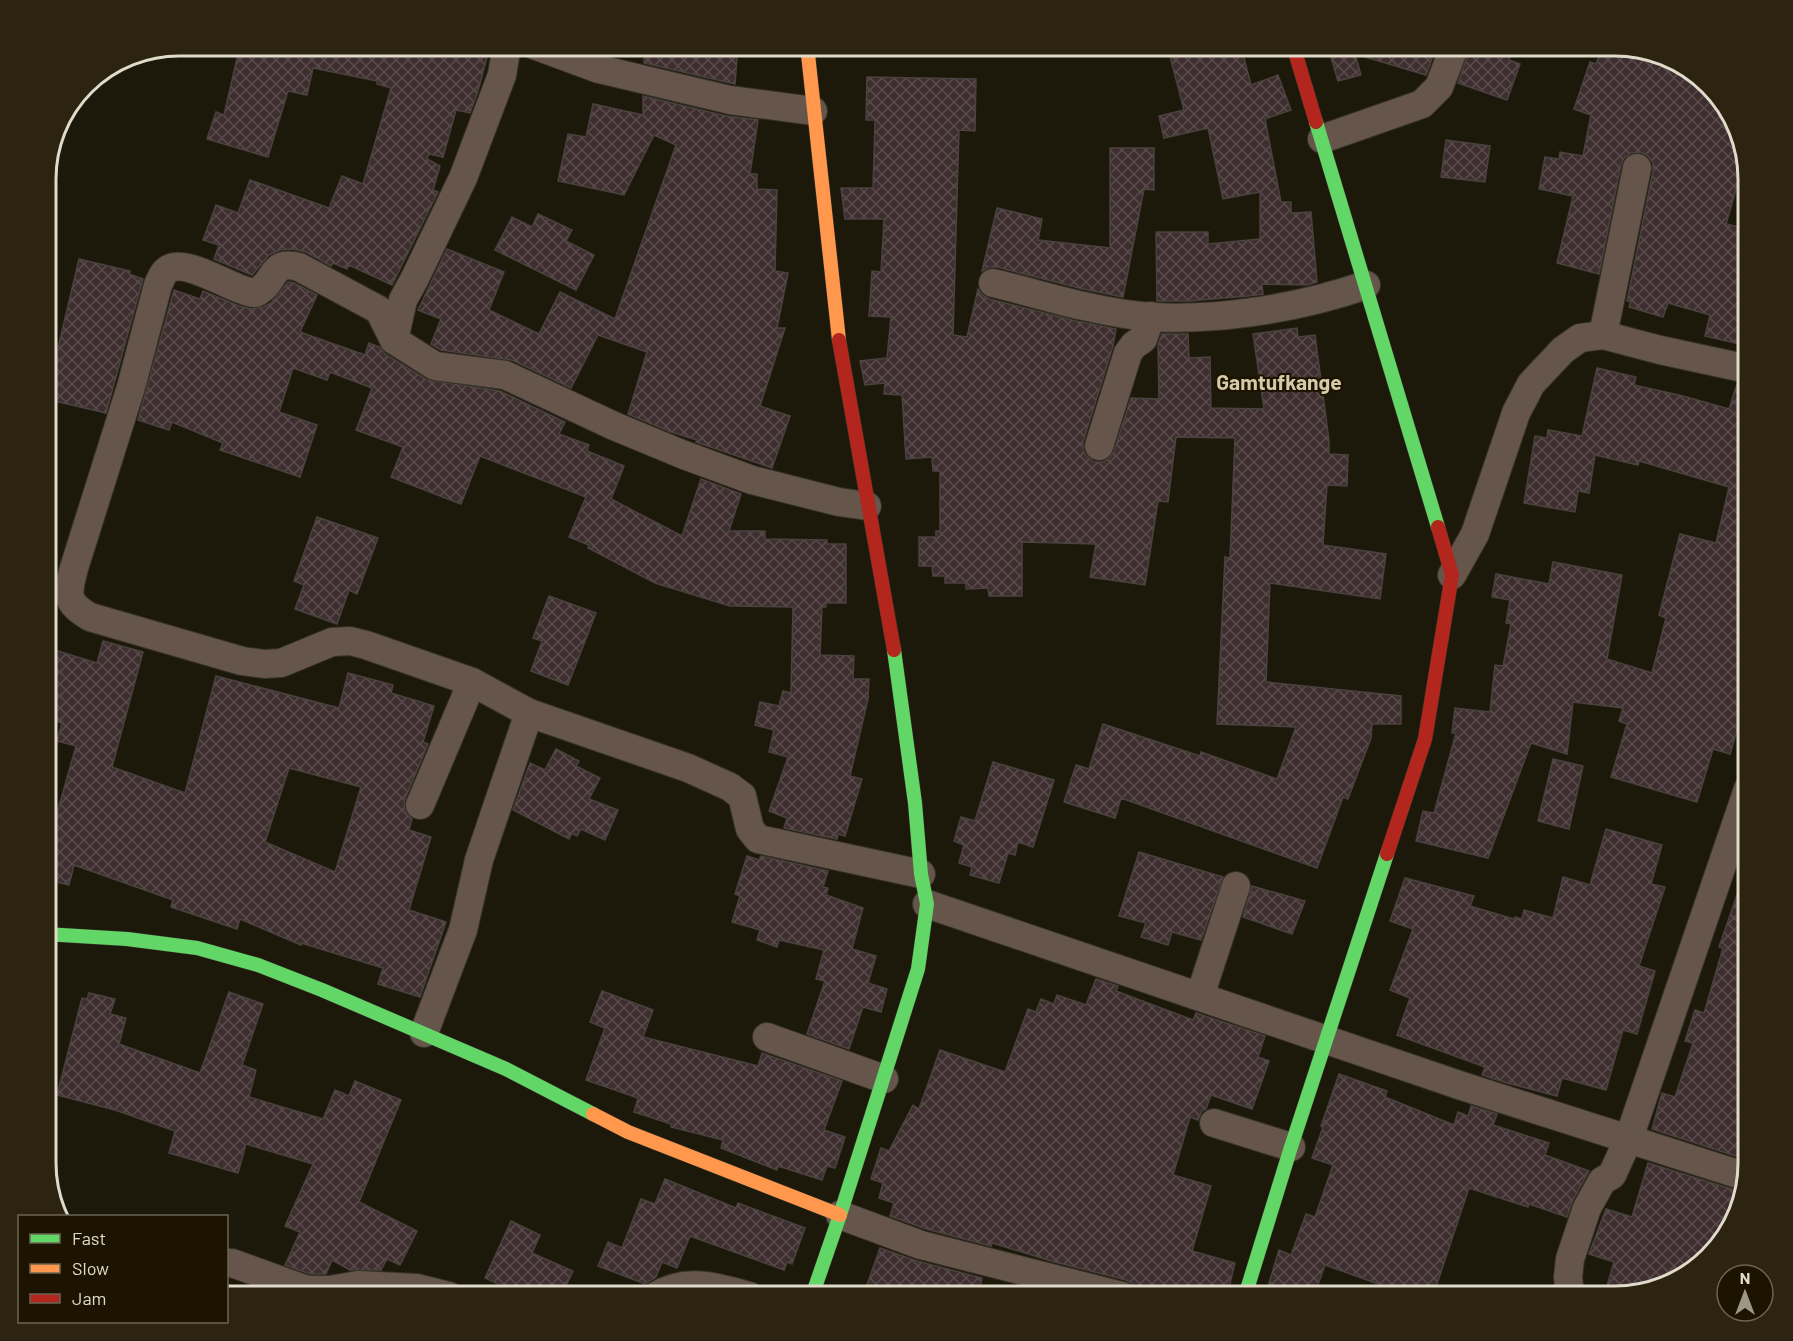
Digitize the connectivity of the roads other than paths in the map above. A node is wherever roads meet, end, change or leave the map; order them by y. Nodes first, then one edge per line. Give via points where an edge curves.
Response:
1 (505, 56) edge
2 (564, 56) edge
3 (808, 56) edge
4 (1296, 56) edge
5 (1451, 56) edge
6 (813, 111) junction
7 (1322, 139) junction
8 (1637, 168) dead end
9 (993, 283) dead end
10 (1366, 285) junction
11 (1150, 316) junction
12 (1603, 335) junction
13 (394, 340) junction
14 (1738, 367) edge
15 (1099, 446) dead end
16 (867, 506) junction
17 (1452, 575) junction
18 (472, 682) junction
19 (529, 714) junction
20 (420, 805) dead end
21 (1738, 818) edge
22 (921, 874) junction
23 (1236, 886) dead end
24 (927, 904) junction
25 (56, 935) edge
26 (1200, 996) junction
27 (424, 1033) junction
28 (767, 1037) dead end
29 (1326, 1038) junction
30 (884, 1079) junction
31 (1214, 1124) dead end
32 (1629, 1138) junction
33 (1291, 1147) junction
34 (1737, 1174) edge
35 (840, 1215) junction
36 (228, 1263) edge
37 (296, 1286) edge
38 (352, 1286) edge
39 (378, 1286) edge
40 (682, 1286) edge
41 (712, 1286) edge
42 (815, 1286) edge
43 (1083, 1286) edge
44 (1248, 1286) edge
45 (1569, 1286) edge

1 - 13 street via 502,75 463,178 403,300
2 - 6 street via 599,69 730,100
3 - 6 main road
4 - 7 main road
5 - 7 street via 1439,87 1422,104
6 - 16 main road via 841,360
7 - 10 main road
8 - 12 street
9 - 11 street via 1078,304
10 - 11 street via 1342,294 1225,315
10 - 17 main road
11 - 15 street via 1143,339 1128,353
12 - 14 street
12 - 17 street via 1580,338 1531,384 1516,413 1475,534
13 - 16 street via 435,366 505,375 614,426 752,480
13 - 18 street via 379,310 291,265 280,266 267,285 255,292 237,289 193,268 170,268 158,285 68,591 76,609 90,617 242,660 281,663 332,642 350,641
16 - 22 main road via 892,635
17 - 29 main road via 1425,739
18 - 19 street
18 - 20 street
19 - 22 street via 688,768 730,787 742,796 750,830 758,838
19 - 27 street via 479,860 463,930
21 - 32 street
22 - 24 main road
23 - 26 street
24 - 26 street
24 - 30 main road via 918,969
25 - 27 main road via 197,948 258,966
26 - 29 street
27 - 35 main road via 506,1069 628,1132
28 - 30 street
29 - 32 street
29 - 33 main road
30 - 35 main road
31 - 33 street
32 - 34 street
32 - 45 street via 1612,1174 1602,1181 1587,1208 1569,1258
33 - 44 main road
35 - 42 main road
35 - 43 street via 921,1245
36 - 37 street
38 - 39 street
40 - 41 street

